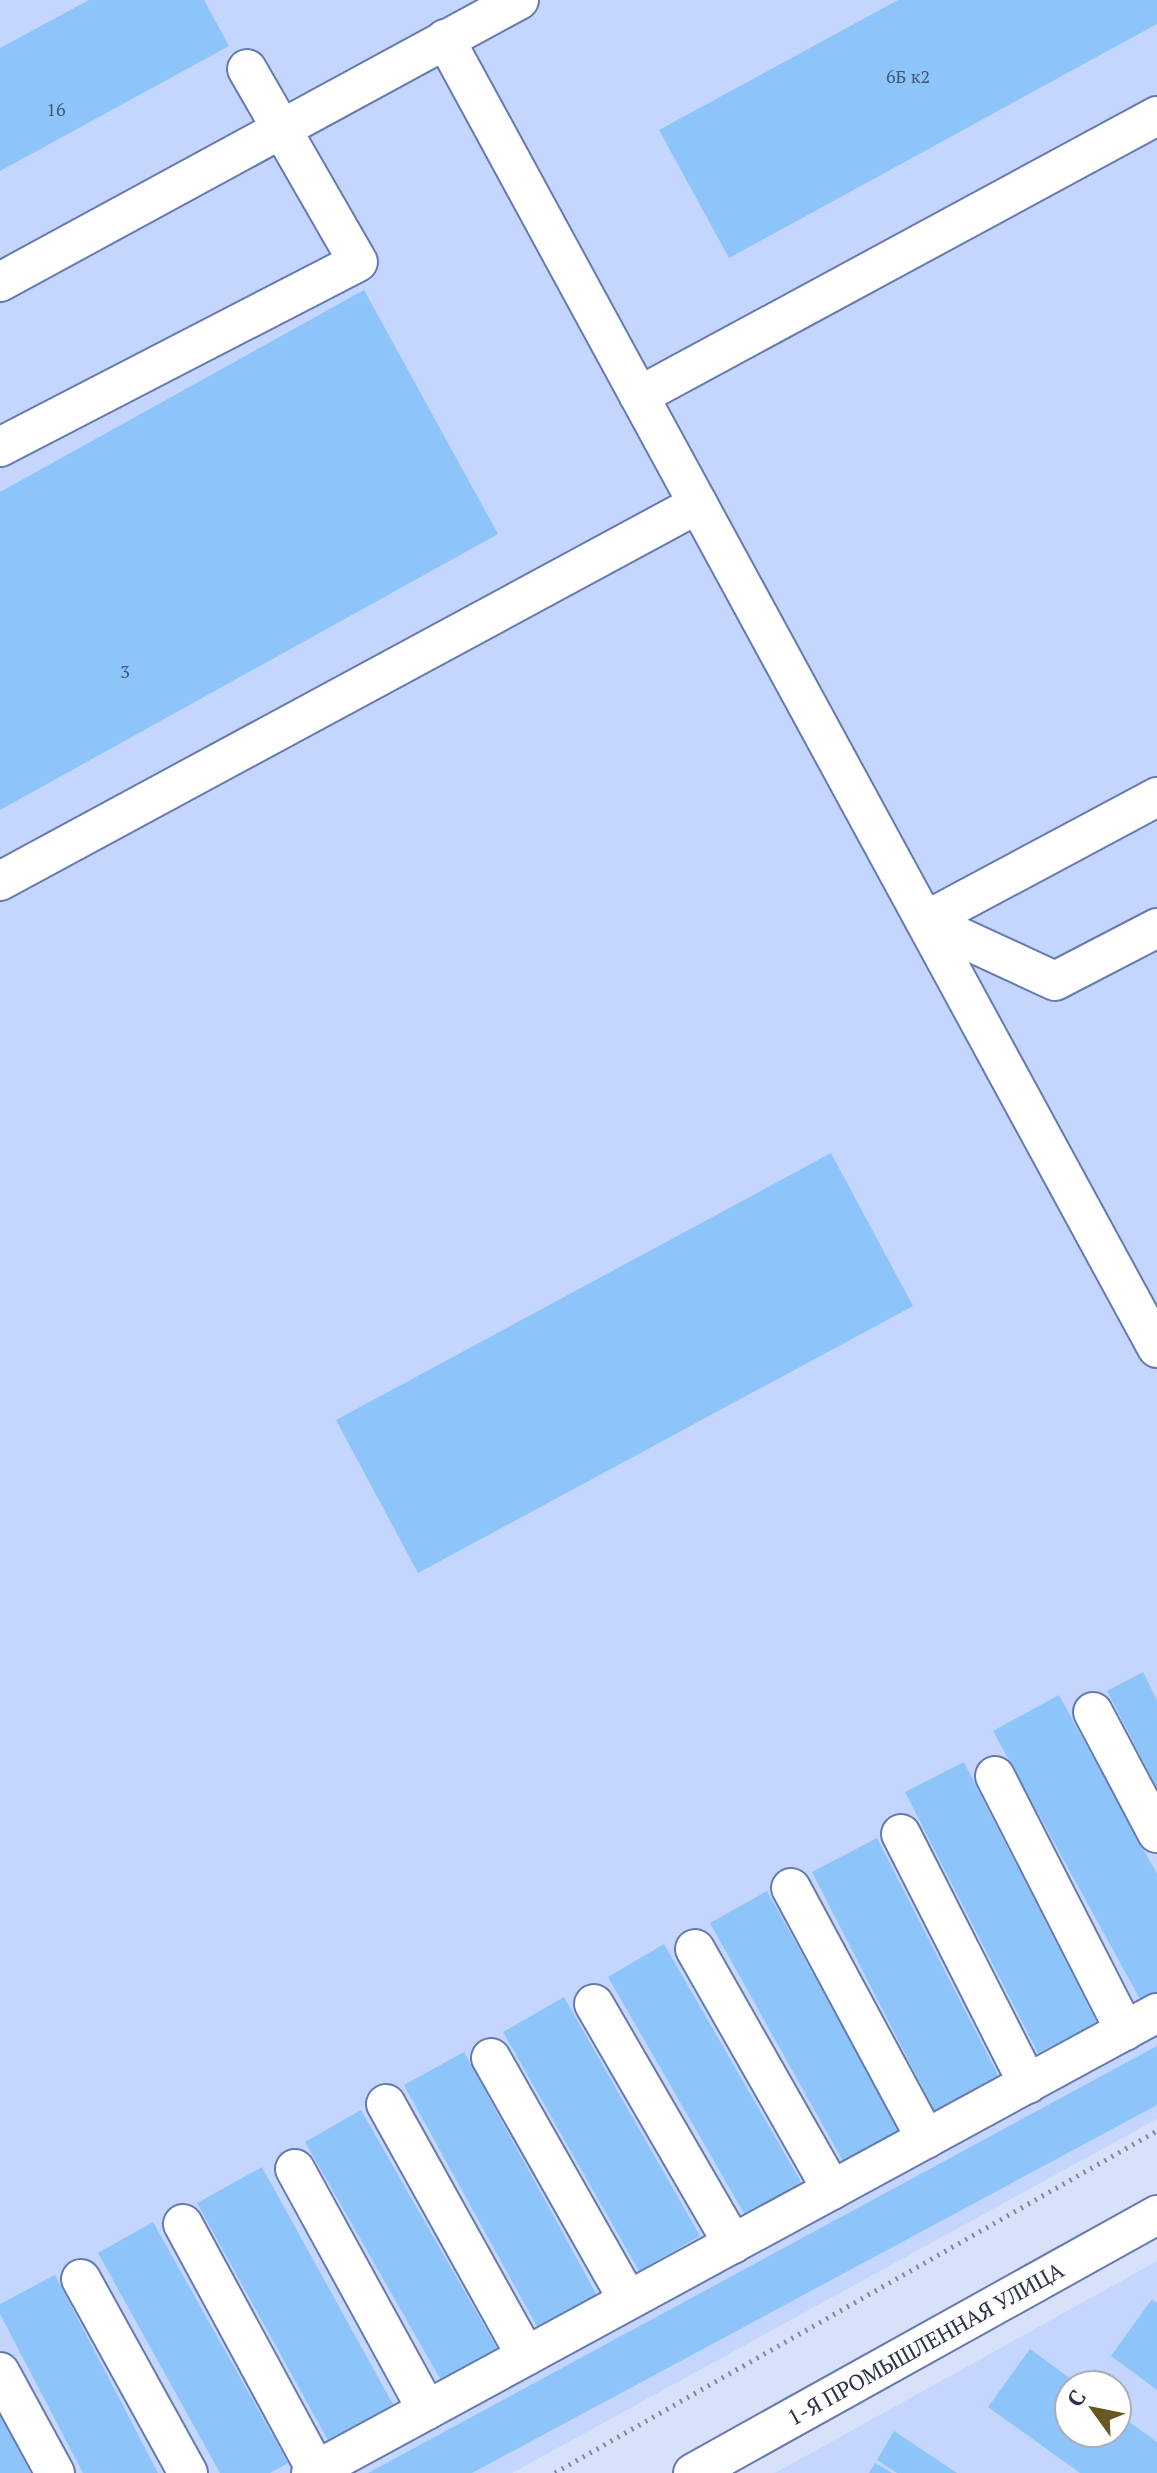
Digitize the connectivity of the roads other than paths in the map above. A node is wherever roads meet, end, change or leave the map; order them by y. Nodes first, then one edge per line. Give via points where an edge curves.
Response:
1 (519, 0) edge
2 (445, 39) junction
3 (247, 69) dead end
4 (1157, 116) edge
5 (281, 128) junction
6 (0, 282) edge
7 (639, 396) junction
8 (0, 447) edge
9 (698, 504) junction
10 (1157, 797) edge
11 (0, 881) edge
12 (925, 921) junction
13 (1157, 928) edge
14 (1157, 1348) edge
15 (1093, 1712) dead end
16 (995, 1776) dead end
17 (1157, 1833) edge
18 (901, 1834) dead end
19 (791, 1888) dead end
20 (695, 1949) dead end
21 (594, 2004) dead end
22 (1141, 2022) edge
23 (491, 2058) dead end
24 (1028, 2084) junction
25 (386, 2104) dead end
26 (926, 2139) junction
27 (295, 2169) dead end
28 (832, 2190) junction
29 (1157, 2215) edge
30 (183, 2224) dead end
31 (733, 2244) junction
32 (81, 2279) dead end
33 (628, 2300) junction
34 (526, 2356) junction
35 (0, 2372) edge
36 (427, 2410) junction
37 (313, 2472) edge
38 (55, 2473) edge
39 (188, 2473) edge
40 (693, 2473) edge

1 - 2 street
2 - 5 street
2 - 7 street
3 - 5 street
4 - 7 street
5 - 6 street
5 - 8 street via 358,262
7 - 9 street
9 - 11 street
9 - 12 street
10 - 12 street
12 - 13 street via 1055,981
12 - 14 street
15 - 17 street
16 - 22 street
18 - 24 street
19 - 26 street
20 - 28 street
21 - 31 street
22 - 24 street
23 - 33 street
24 - 26 street
25 - 34 street
26 - 28 street
27 - 36 street
28 - 31 street
29 - 40 street, 1-Я ПРОМЫШЛЕННАЯ УЛИЦА
30 - 37 street
31 - 33 street
32 - 39 street
33 - 34 street
34 - 36 street
35 - 38 street
36 - 37 street

